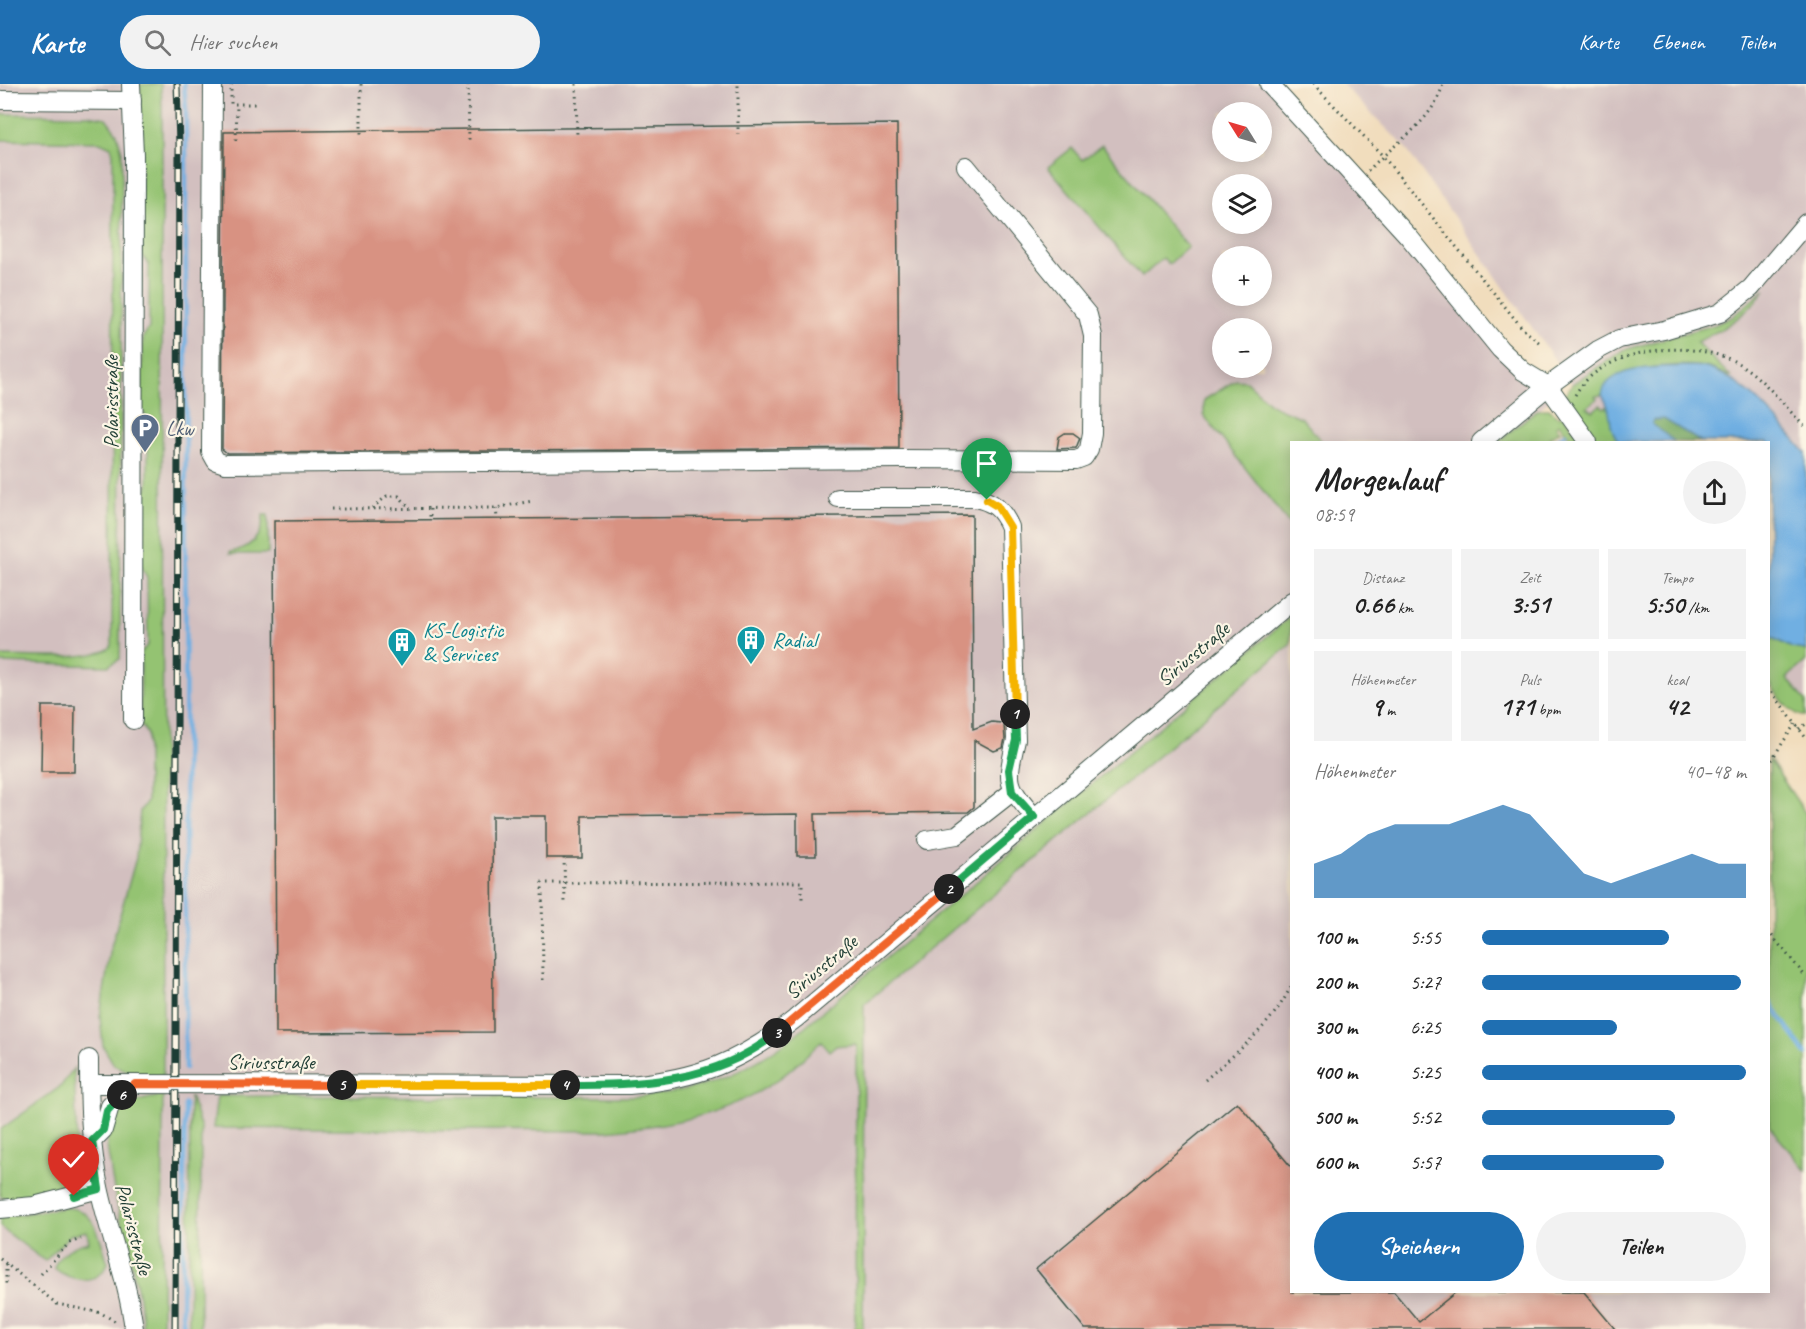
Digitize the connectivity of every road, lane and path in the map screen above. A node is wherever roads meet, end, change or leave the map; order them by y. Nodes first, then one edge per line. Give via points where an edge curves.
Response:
1 (213, 84) edge
2 (231, 84) edge
3 (361, 84) edge
4 (468, 84) edge
5 (576, 84) edge
6 (738, 84) edge
7 (1269, 84) edge
8 (1313, 84) edge
9 (1443, 84) edge
10 (131, 93) edge
11 (0, 100) edge
12 (237, 104) junction
13 (256, 104) dead end
14 (738, 135) dead end
15 (361, 138) dead end
16 (577, 138) dead end
17 (236, 140) dead end
18 (469, 140) dead end
19 (1382, 155) junction
20 (966, 166) dead end
21 (1359, 182) junction
22 (1806, 223) edge
23 (1540, 343) dead end
24 (1548, 386) junction
25 (1564, 409) junction
26 (1806, 428) edge
27 (1482, 441) edge
28 (1587, 441) edge
29 (838, 498) dead end
30 (532, 501) dead end
31 (496, 508) junction
32 (331, 509) dead end
33 (370, 509) junction
34 (410, 509) junction
35 (430, 509) junction
36 (497, 518) dead end
37 (430, 520) dead end
38 (1290, 603) edge
39 (1770, 690) edge
40 (133, 720) dead end
41 (1795, 724) junction
42 (1806, 724) edge
43 (1799, 729) junction
44 (1806, 738) edge
45 (1770, 762) edge
46 (1012, 792) junction
47 (1034, 817) junction
48 (927, 840) dead end
49 (564, 858) dead end
50 (565, 883) junction
51 (802, 901) dead end
52 (565, 904) dead end
53 (1770, 933) edge
54 (1806, 977) edge
55 (543, 980) dead end
56 (1290, 987) edge
57 (89, 1059) dead end
58 (1205, 1080) dead end
59 (89, 1084) junction
60 (135, 1084) junction
61 (92, 1141) junction
62 (99, 1189) junction
63 (0, 1209) edge
64 (81, 1239) dead end
65 (0, 1260) edge
66 (6, 1264) junction
67 (41, 1274) dead end
68 (6, 1286) dead end
69 (123, 1328) edge
70 (134, 1329) edge

1 - 20 street via 211,452 216,461 225,464 1084,457 1092,433 1093,336 1088,315
2 - 12 path via 231,104
3 - 15 path
4 - 18 path
5 - 16 path
6 - 14 path
7 - 21 street
8 - 19 path
9 - 19 path via 1414,132
10 - 11 street
10 - 40 street, Polarisstraße
12 - 13 path
12 - 17 path
19 - 21 path
19 - 23 path via 1523,329
21 - 24 street via 1500,349 1523,371
22 - 24 street via 1751,288 1720,313 1619,339
24 - 25 street
24 - 27 street
25 - 26 path via 1578,391 1618,360 1676,347 1726,357 1748,369
25 - 28 street
29 - 46 street via 974,498 987,500 1005,515 1010,527 1016,740 1009,770
30 - 31 path
31 - 35 path
31 - 36 path
32 - 33 path
33 - 34 path
33 - 34 path via 387,496 399,496
34 - 35 path
35 - 37 path
38 - 47 street, Siriusstraße
39 - 41 path
41 - 43 path
41 - 45 path
42 - 43 path
43 - 44 path
46 - 47 street
46 - 48 street via 957,835
47 - 60 street, Siriusstraße via 767,1041 737,1058 679,1080 629,1085
49 - 50 path
50 - 51 path via 802,882
50 - 52 path
50 - 55 path via 542,883
53 - 54 path
56 - 58 path via 1254,1036
57 - 59 street, Polarisstraße
59 - 60 street, Siriusstraße
59 - 61 street, Polarisstraße
60 - 61 street via 110,1106 103,1130
61 - 62 street, Polarisstraße
62 - 63 street via 34,1206
62 - 70 street, Polarisstraße via 123,1268
64 - 67 path via 69,1243
65 - 66 path
66 - 68 path
66 - 69 path via 57,1304 101,1313

